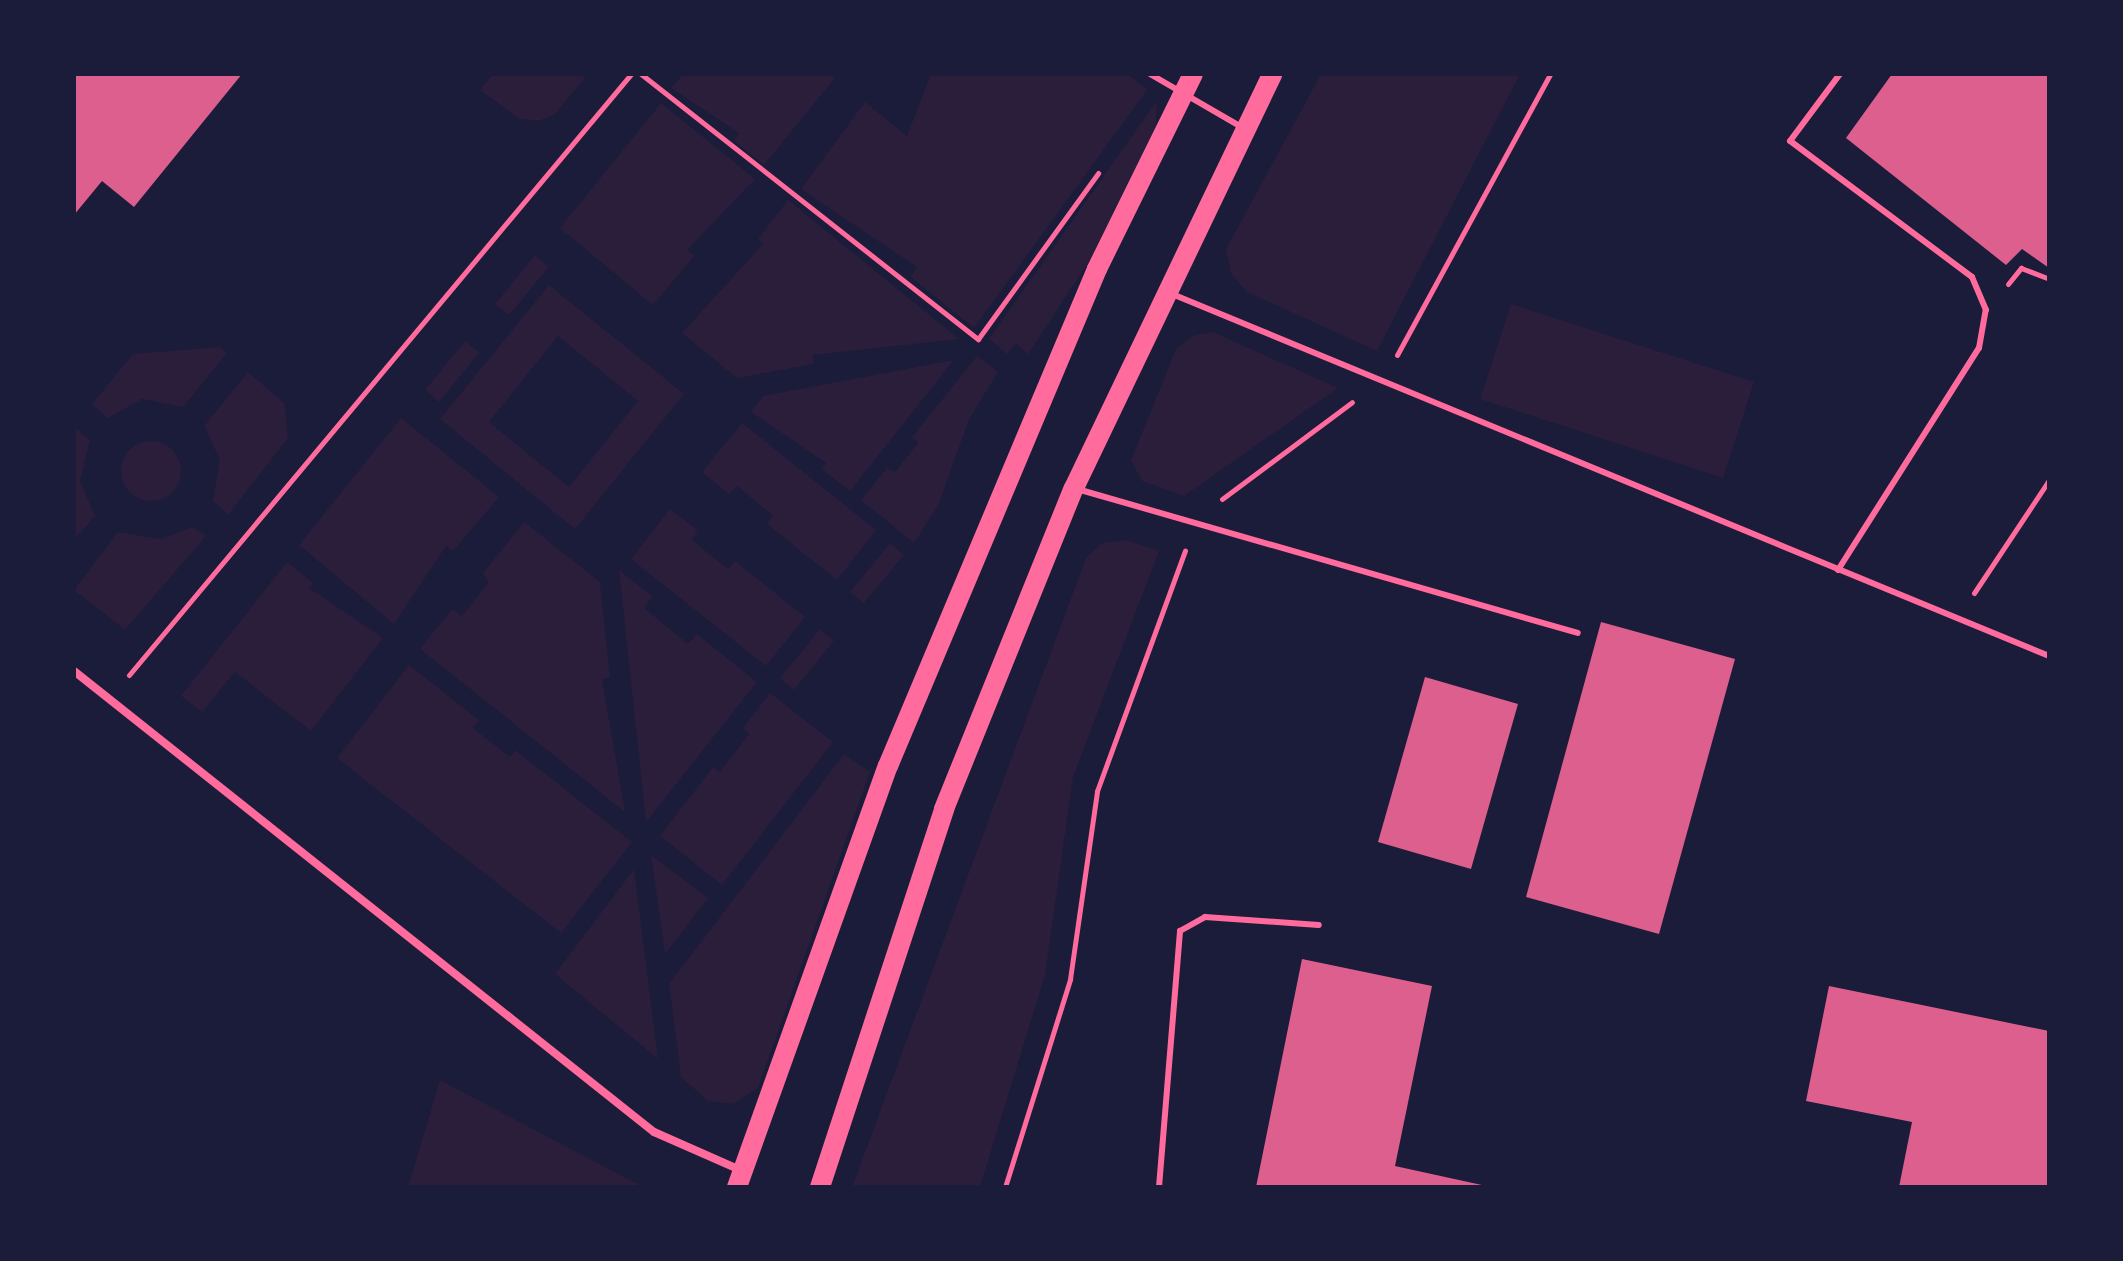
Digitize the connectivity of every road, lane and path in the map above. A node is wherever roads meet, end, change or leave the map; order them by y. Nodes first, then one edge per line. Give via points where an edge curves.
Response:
1 (631, 74) edge
2 (641, 74) edge
3 (1150, 74) edge
4 (1193, 74) edge
5 (1272, 74) edge
6 (1550, 74) edge
7 (1840, 74) edge
8 (1180, 97) junction
9 (1243, 128) junction
10 (1107, 161) dead end
11 (2049, 279) edge
12 (2008, 284) dead end
13 (1163, 291) junction
14 (1384, 379) junction
15 (2049, 480) edge
16 (1074, 488) junction
17 (1218, 502) dead end
18 (1186, 548) dead end
19 (1838, 570) junction
20 (1957, 618) junction
21 (1578, 633) dead end
22 (2049, 656) edge
23 (74, 671) edge
24 (108, 700) junction
25 (1319, 925) dead end
26 (740, 1179) edge
27 (820, 1187) edge
28 (1005, 1187) edge
29 (1159, 1187) edge

1 - 24 path
2 - 10 path via 978,339
3 - 8 lane
4 - 8 main road
5 - 9 main road
6 - 14 path
7 - 19 lane via 1790,141 1972,277 1986,310 1979,348
8 - 9 lane
8 - 26 main road via 1078,313 888,766
9 - 13 main road
11 - 12 path via 2021,268
13 - 14 lane
13 - 16 main road
14 - 17 path
14 - 19 lane
15 - 20 path
16 - 21 lane
16 - 27 main road via 944,809
18 - 28 path via 1097,791 1070,979
19 - 20 lane
20 - 22 lane
23 - 24 street
24 - 26 street via 654,1132
25 - 29 lane via 1205,917 1180,931

